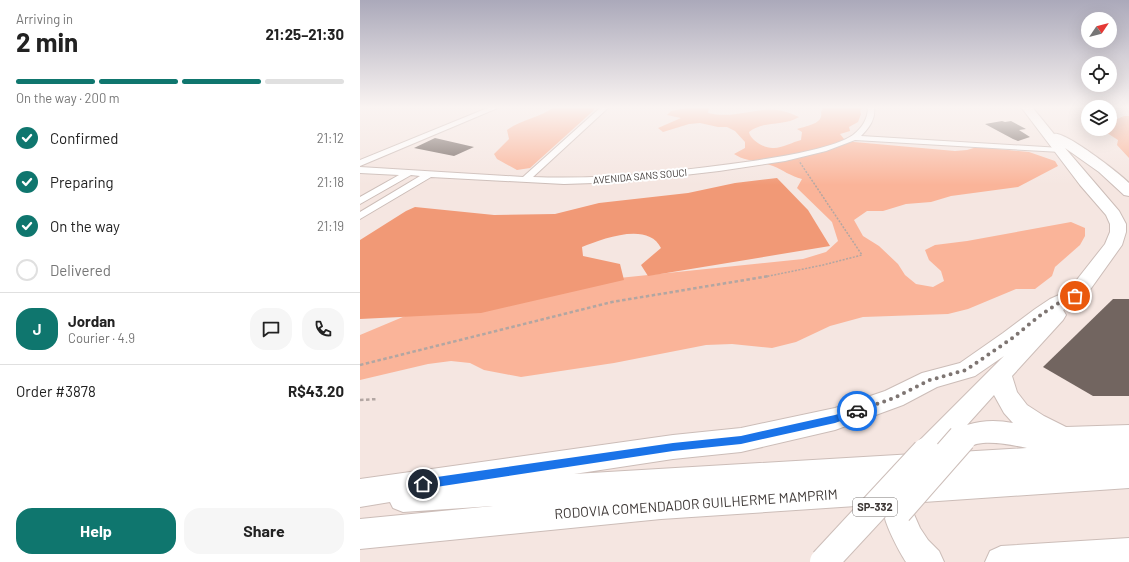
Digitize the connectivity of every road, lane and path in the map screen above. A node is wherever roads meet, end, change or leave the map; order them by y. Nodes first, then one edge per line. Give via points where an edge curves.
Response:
1 (432, 133) edge
2 (576, 133) edge
3 (859, 133) edge
4 (1047, 133) edge
5 (1052, 133) edge
6 (854, 138) junction
7 (1061, 150) junction
8 (796, 156) junction
9 (360, 163) edge
10 (360, 170) edge
11 (1107, 170) junction
12 (410, 172) junction
13 (1077, 172) junction
14 (431, 173) junction
15 (526, 179) junction
16 (1129, 192) edge
17 (360, 201) edge
18 (360, 216) edge
19 (1129, 223) edge
20 (1075, 296) junction
21 (360, 365) edge
22 (1000, 374) junction
23 (378, 399) dead end
24 (360, 400) edge
25 (1129, 436) edge
26 (1072, 438) junction
27 (1129, 456) edge
28 (1129, 475) edge
29 (360, 493) edge
30 (360, 501) edge
31 (360, 534) edge
32 (1129, 554) edge
33 (824, 562) edge
34 (928, 562) edge
35 (1001, 562) edge

1 - 9 street
2 - 15 street
3 - 6 street
4 - 7 main road, SP-332
5 - 11 main road, SP-332
6 - 7 street
6 - 8 street, AVENIDA SANS SOUCI
7 - 13 main road, SP-332
8 - 15 street, AVENIDA SANS SOUCI via 737,166 615,180
8 - 21 path via 862,255 757,278 612,302
10 - 12 street, AVENIDA SANS SOUCI
11 - 13 main road via 1084,167 1079,168
11 - 16 main road, SP-332
12 - 14 street, AVENIDA SANS SOUCI
12 - 17 street
13 - 20 main road, SP-332 via 1112,214 1118,224 1118,232 1113,244
14 - 15 street, AVENIDA SANS SOUCI
14 - 18 street
19 - 20 main road, SP-332 via 1121,246
20 - 22 main road, SP-332
20 - 29 main road via 1052,307 966,370 930,380 894,398 835,419 741,440 673,447
22 - 26 main road via 1003,389 1016,411 1036,426
22 - 33 main road, SP-332, bridge
23 - 24 path
25 - 26 main road
26 - 34 main road, bridge via 1039,439 1001,432 981,432 962,438 898,511 907,537
27 - 30 main road, RODOVIA COMENDADOR GUILHERME MAMPRIM
28 - 31 main road, RODOVIA COMENDADOR GUILHERME MAMPRIM via 661,505
32 - 35 main road

